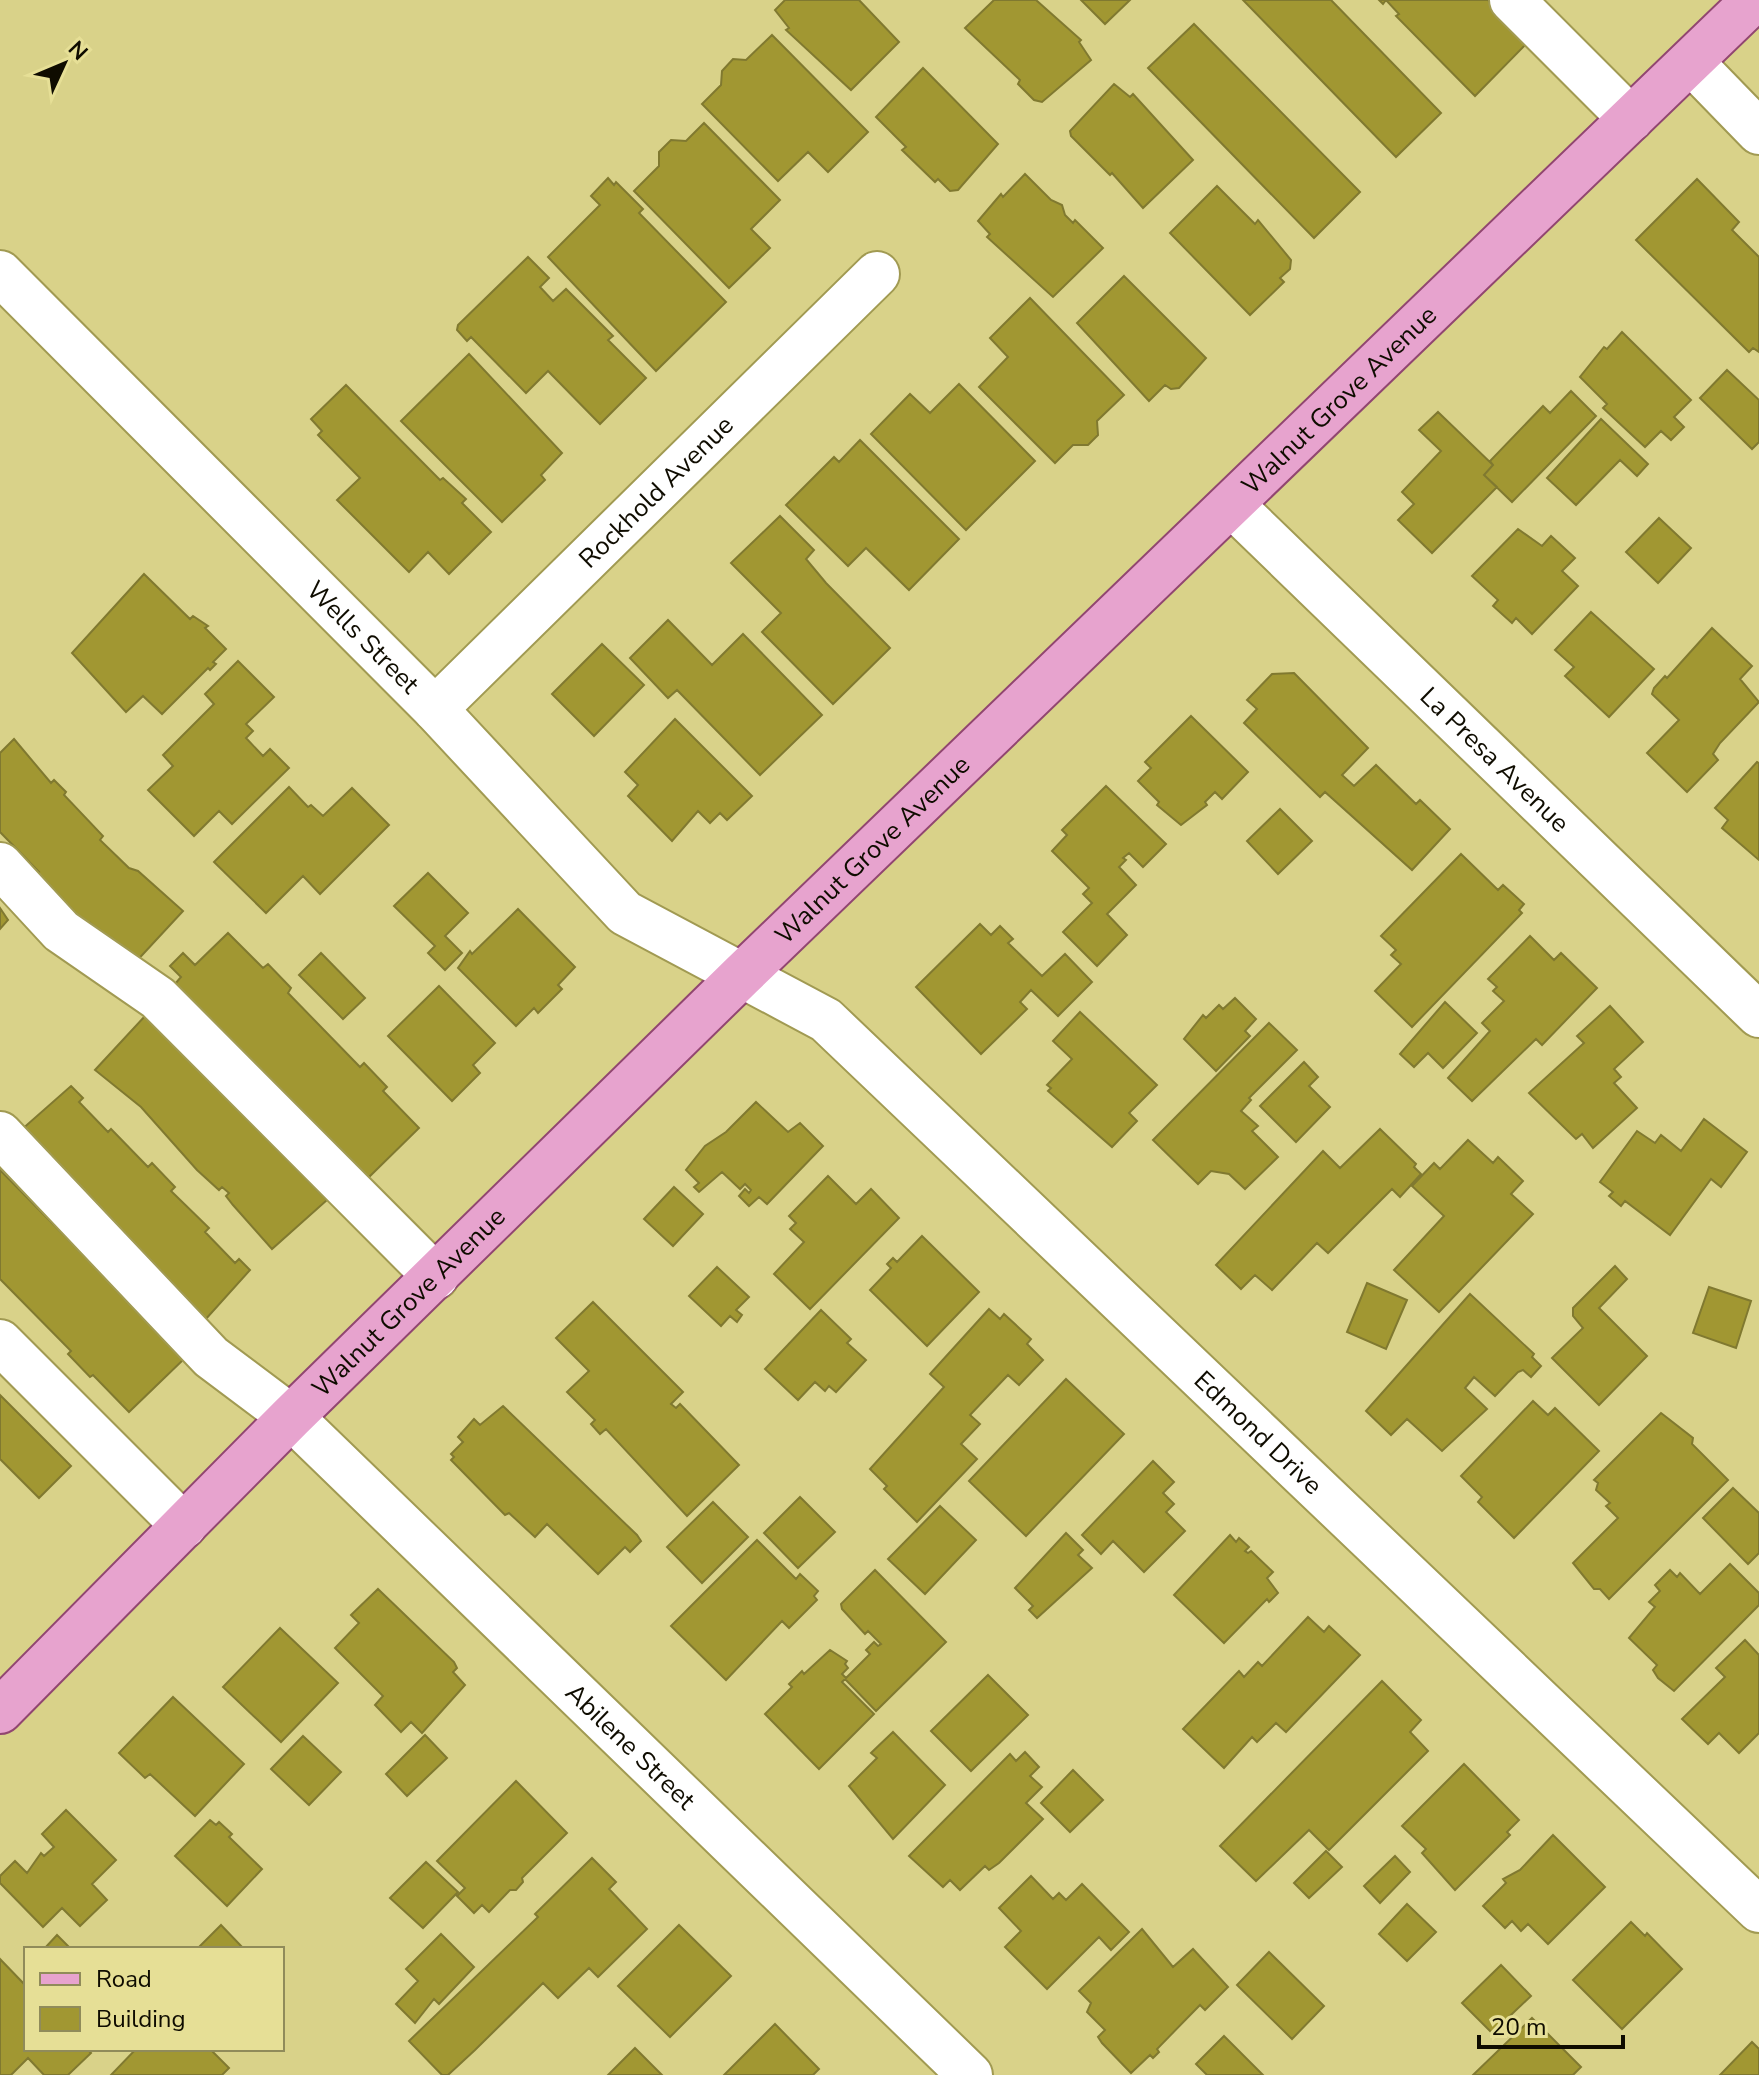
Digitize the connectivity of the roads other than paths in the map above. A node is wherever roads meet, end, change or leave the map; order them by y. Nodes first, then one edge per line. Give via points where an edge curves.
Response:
1 (1512, 0) edge
2 (1754, 0) edge
3 (1691, 62) junction
4 (1631, 119) junction
5 (1759, 132) edge
6 (0, 273) edge
7 (877, 274) dead end
8 (1232, 505) junction
9 (435, 709) junction
10 (0, 865) edge
11 (741, 976) junction
12 (1759, 1015) edge
13 (0, 1134) edge
14 (436, 1277) junction
15 (0, 1342) edge
16 (291, 1417) junction
17 (184, 1526) junction
18 (0, 1711) edge
19 (1759, 1910) edge
20 (970, 2075) edge

1 - 4 street
2 - 3 main road, Walnut Grove Avenue
3 - 4 main road, Walnut Grove Avenue
3 - 5 street
4 - 8 main road, Walnut Grove Avenue
6 - 9 street, Wells Street
7 - 9 street, Rockhold Avenue
8 - 11 main road, Walnut Grove Avenue
8 - 12 street, La Presa Avenue
9 - 11 street, Wells Street via 625,913
10 - 14 street via 61,931 158,998
11 - 14 main road, Walnut Grove Avenue
11 - 19 street, Edmond Drive via 826,1020
13 - 16 street, Abilene Street via 211,1357
14 - 16 main road, Walnut Grove Avenue
15 - 17 street
16 - 17 main road, Walnut Grove Avenue
16 - 20 street, Abilene Street
17 - 18 main road, Walnut Grove Avenue

